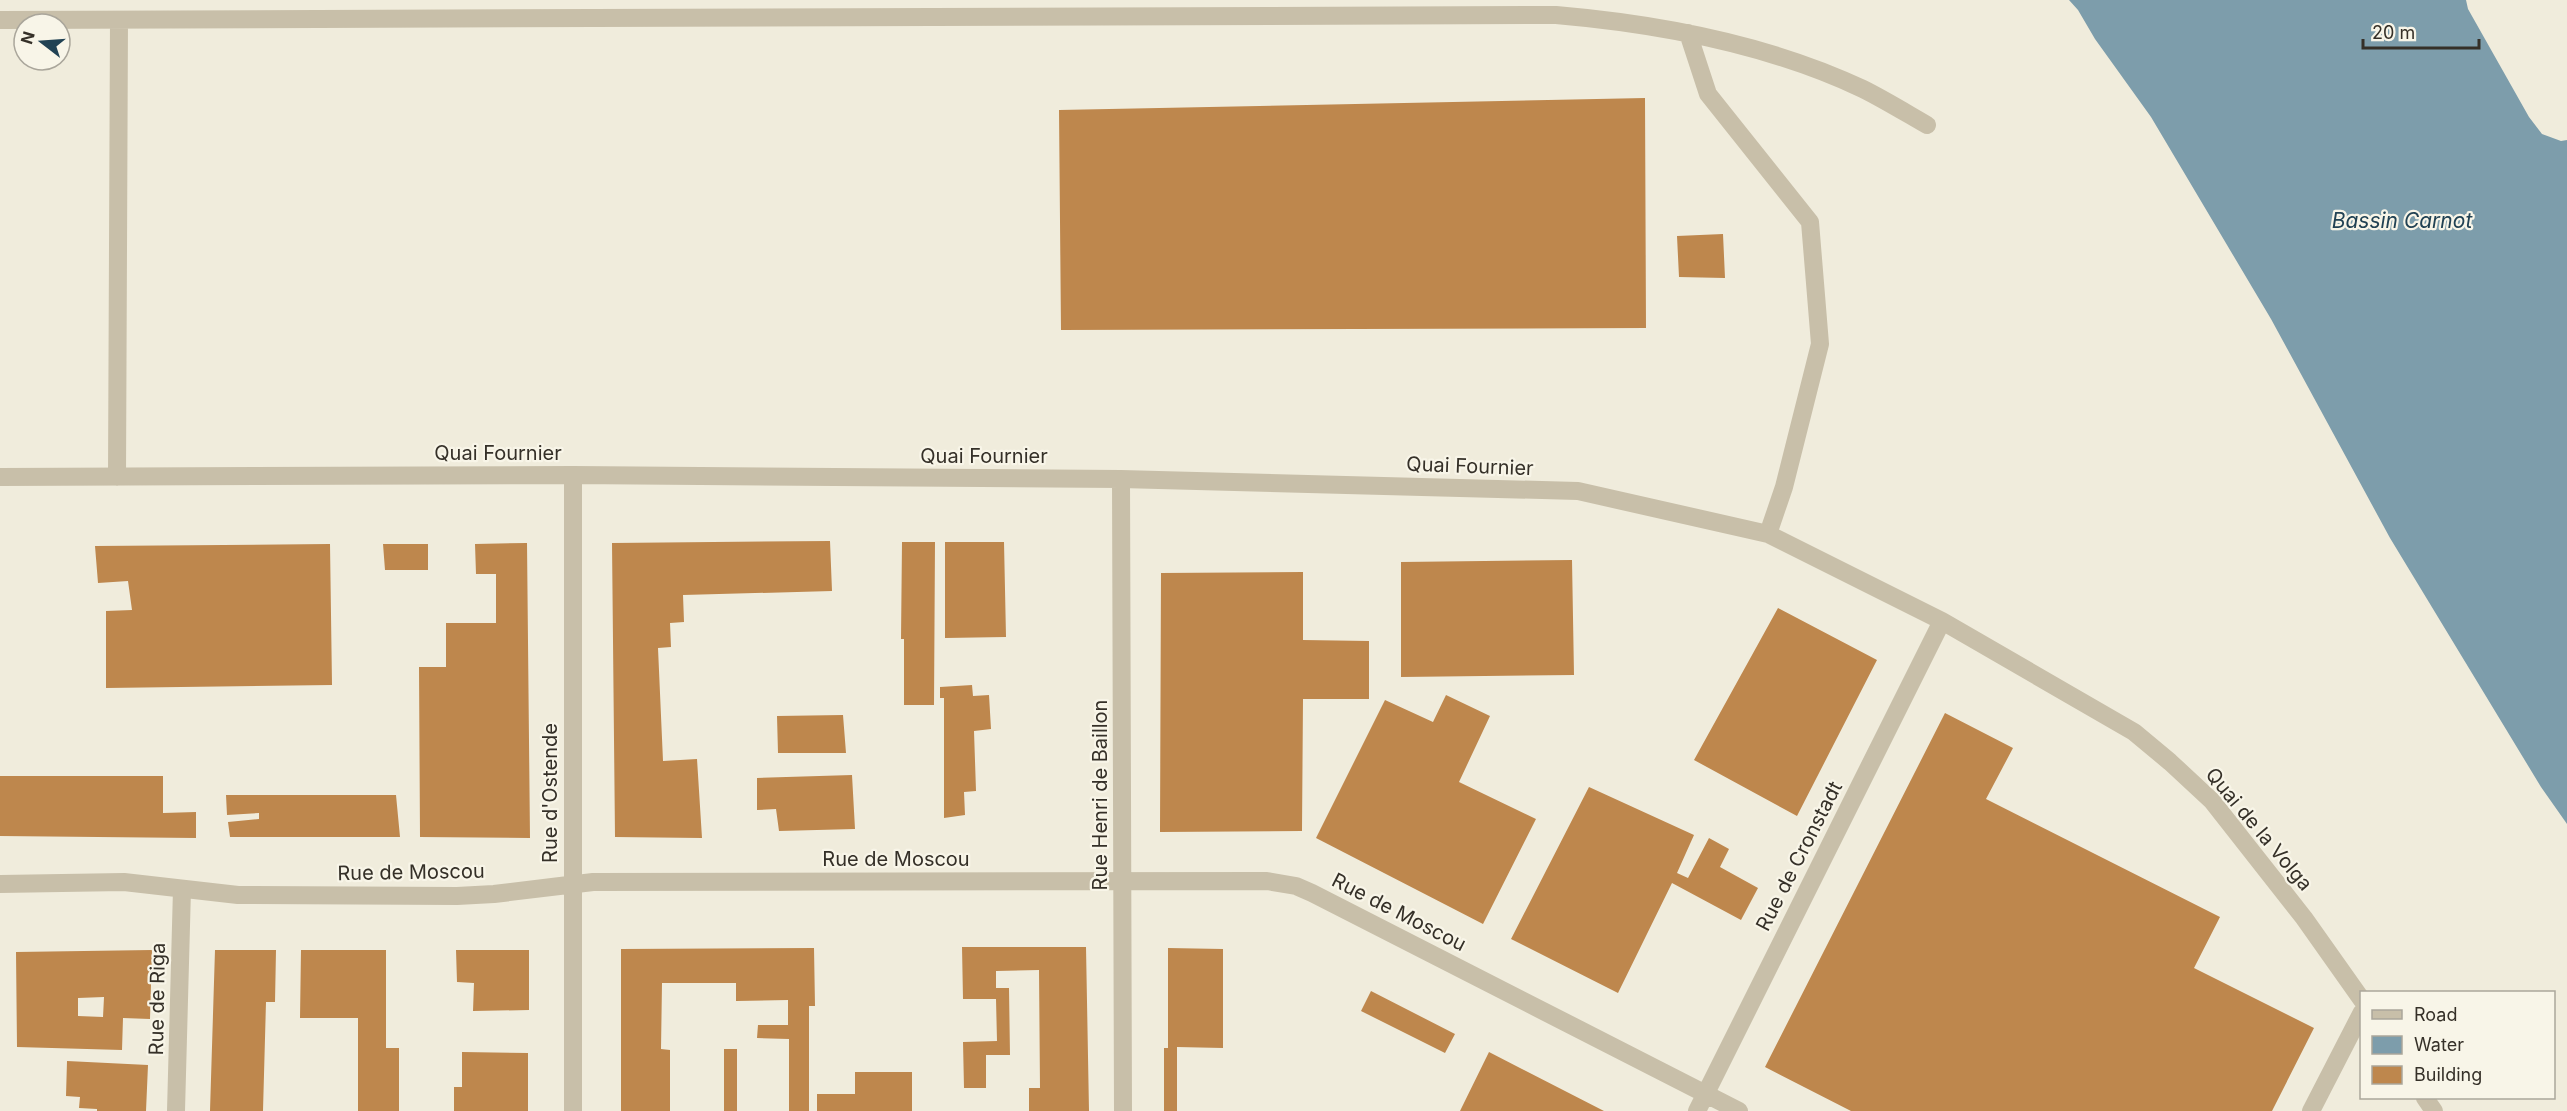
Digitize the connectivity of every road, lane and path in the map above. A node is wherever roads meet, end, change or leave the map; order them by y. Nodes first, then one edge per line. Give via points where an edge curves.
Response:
1 (0, 20) edge
2 (119, 20) junction
3 (1688, 33) junction
4 (1927, 125) dead end
5 (573, 475) junction
6 (0, 477) edge
7 (117, 477) junction
8 (1121, 479) junction
9 (1768, 534) junction
10 (1942, 621) junction
11 (1122, 879) junction
12 (0, 884) edge
13 (572, 884) junction
14 (182, 889) junction
15 (2360, 999) edge
16 (2360, 1014) edge
17 (1706, 1093) junction
18 (176, 1111) edge
19 (573, 1111) edge
20 (1123, 1111) edge
21 (1697, 1111) edge
22 (1739, 1111) edge
23 (2312, 1111) edge

1 - 2 street
2 - 3 street via 1556,15
2 - 7 street
3 - 4 street via 1724,41 1863,89
3 - 9 street via 1708,94 1810,222 1820,344 1784,487
5 - 7 street, Quai Fournier
5 - 8 street, Quai Fournier
5 - 13 street, Rue d'Ostende
6 - 7 street, Quai Fournier
8 - 9 street, Quai Fournier via 1578,491
8 - 11 street, Rue Henri de Baillon
9 - 10 street, Quai Fournier
10 - 15 street, Quai de la Volga via 2134,732 2170,762 2212,801 2304,918
10 - 17 street, Rue de Cronstadt
11 - 13 street, Rue de Moscou
11 - 17 street, Rue de Moscou via 1266,881 1296,886
11 - 20 street, Rue Henri de Baillon
12 - 14 street, Rue de Moscou via 124,882
13 - 14 street, Rue de Moscou via 457,896 238,895
13 - 19 street, Rue d'Ostende
14 - 18 street, Rue de Riga
16 - 23 street
17 - 21 street, Rue de Cronstadt
17 - 22 street, Rue de Moscou

